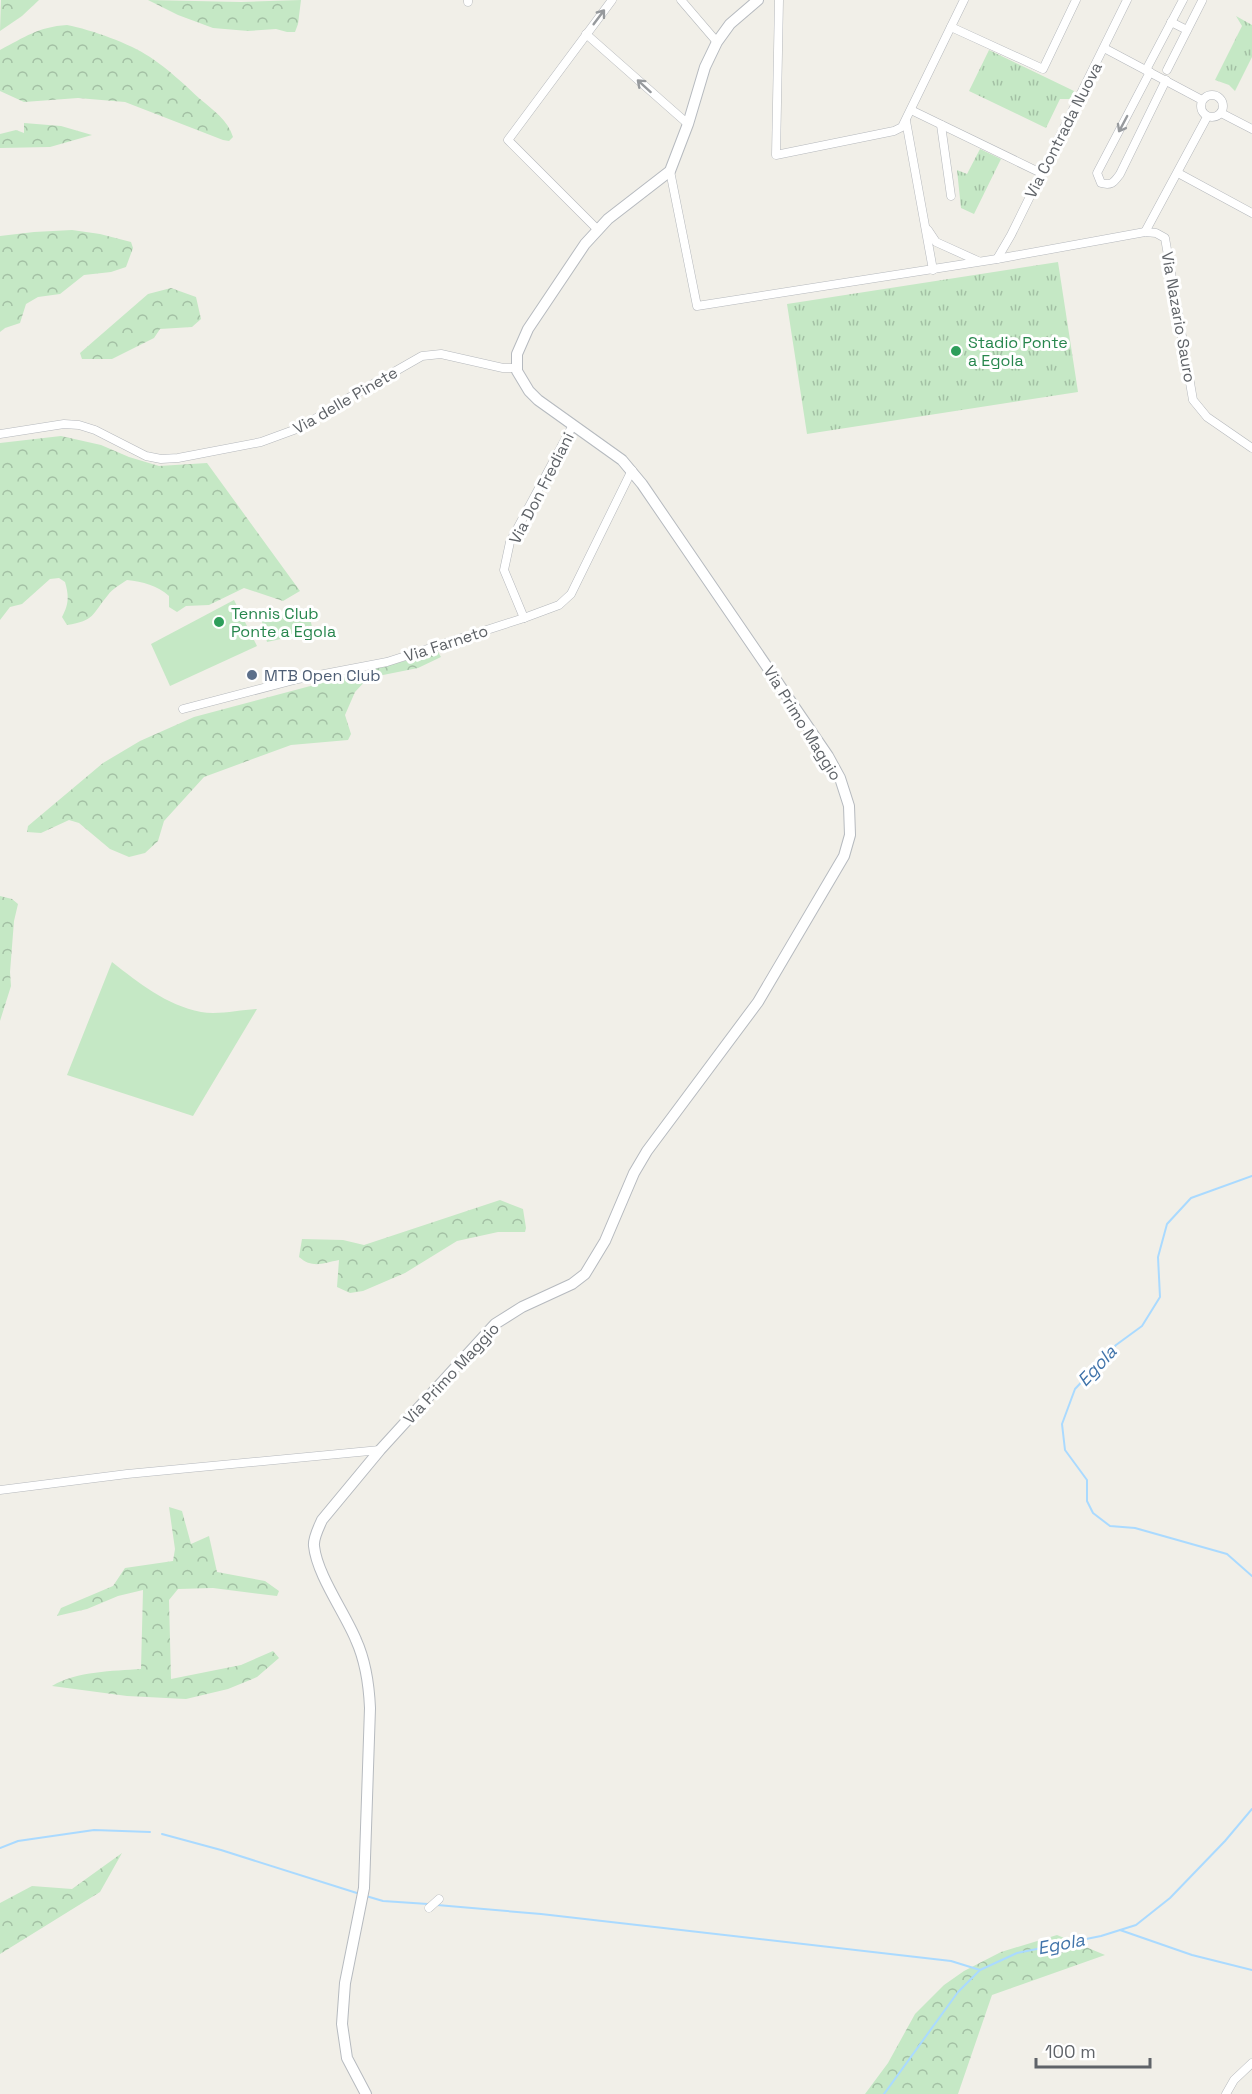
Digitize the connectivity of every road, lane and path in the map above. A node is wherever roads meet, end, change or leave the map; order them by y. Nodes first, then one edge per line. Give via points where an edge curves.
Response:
1 (612, 0) edge
2 (681, 0) edge
3 (758, 0) edge
4 (780, 0) edge
5 (964, 0) edge
6 (1076, 0) edge
7 (1127, 0) edge
8 (1183, 0) edge
9 (1202, 2) edge
10 (1171, 22) junction
11 (951, 27) junction
12 (1187, 30) junction
13 (586, 34) junction
14 (717, 42) junction
15 (1104, 48) junction
16 (1167, 70) dead end
17 (1148, 71) junction
18 (1166, 80) junction
19 (1202, 100) junction
20 (911, 110) junction
21 (1221, 113) junction
22 (1207, 117) junction
23 (906, 121) junction
24 (688, 124) junction
25 (941, 124) junction
26 (1252, 129) edge
27 (670, 171) junction
28 (1041, 173) junction
29 (1178, 173) junction
30 (951, 196) dead end
31 (1252, 213) edge
32 (926, 227) junction
33 (598, 230) junction
34 (1145, 232) junction
35 (997, 259) junction
36 (979, 262) junction
37 (933, 270) junction
38 (517, 368) junction
39 (573, 425) junction
40 (0, 434) edge
41 (1252, 447) edge
42 (632, 470) junction
43 (524, 618) junction
44 (183, 709) dead end
45 (380, 1450) junction
46 (0, 1490) edge
47 (439, 1899) dead end
48 (429, 1908) dead end
49 (1252, 2063) edge
50 (366, 2094) edge
51 (1226, 2094) edge

13 -> 1 street
2 - 14 street
3 - 14 street via 730,24
4 - 23 street via 776,155 894,131
5 - 11 street
6 - 11 street via 1043,69
7 - 15 street, Via Contrada Nuova
8 - 10 street
9 - 12 street
10 - 12 street
10 - 17 street
11 - 20 street
12 - 16 street
24 -> 13 street
13 - 33 street via 508,140
14 - 24 street
15 - 17 street
15 - 28 street, Via Contrada Nuova
17 - 18 street
17 -> 18 street via 1097,173 1101,183 1114,183 1120,174
18 - 19 street
19 - 21 street via 1210,95 1219,97 1224,106
19 - 22 street via 1201,111
20 - 23 street
20 - 25 street
21 - 22 street
21 - 26 street
22 - 29 street
23 - 32 street
24 - 27 street
25 - 28 street
25 - 30 street
27 - 33 street
27 - 37 street via 697,306
28 - 35 street, Via Contrada Nuova
29 - 31 street
29 - 34 street
32 - 36 street via 936,242
32 - 37 street
33 - 38 street via 528,329 517,354
34 - 35 street
34 - 41 street, Via Nazario Sauro via 1165,238 1193,400 1207,417
35 - 36 street
36 - 37 street
38 - 39 street, Via Primo Maggio via 529,391
38 - 40 street, Via delle Pinete via 441,354 422,356 302,427 261,442 178,458 146,456 79,425
39 - 42 street, Via Primo Maggio
39 - 43 street, Via Don Frediani via 510,542 504,570
42 - 43 street, Via Farneto via 571,594 559,605
42 - 45 street, Via Primo Maggio via 828,756 849,806 849,842 840,864 758,1002 643,1158 588,1270 572,1284 495,1324
43 - 44 street, Via Farneto via 387,662 298,679
45 - 46 street
45 - 50 street, Via Primo Maggio via 322,1520 313,1545 325,1579 356,1640 369,1689 364,1893 345,1983 342,2024 347,2058
47 - 48 street
49 - 51 street

